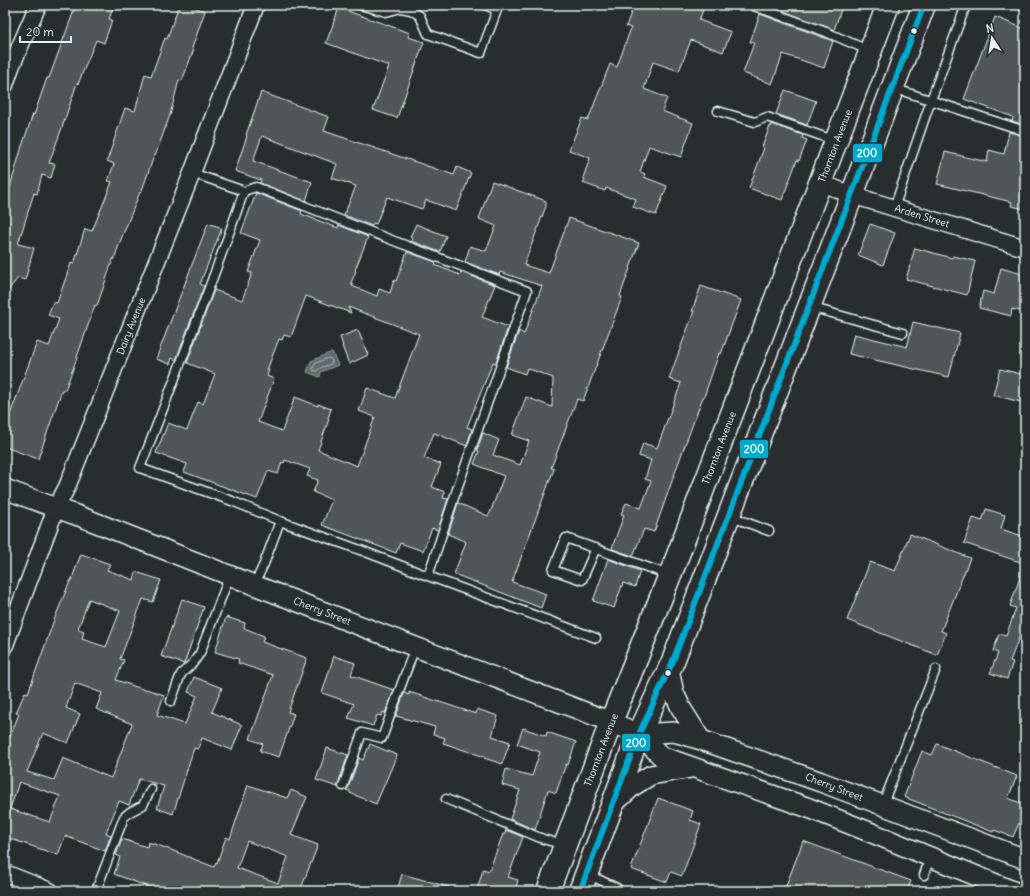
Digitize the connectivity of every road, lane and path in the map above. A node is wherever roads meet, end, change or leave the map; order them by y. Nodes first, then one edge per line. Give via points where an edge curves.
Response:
1 (38, 5) edge
2 (256, 5) edge
3 (360, 5) edge
4 (485, 5) edge
5 (888, 5) edge
6 (924, 5) edge
7 (966, 5) edge
8 (1021, 5) edge
9 (754, 6) dead end
10 (1025, 6) edge
11 (871, 52) junction
12 (8, 66) edge
13 (5, 85) edge
14 (893, 88) junction
15 (931, 100) junction
16 (718, 111) dead end
17 (1025, 131) edge
18 (837, 141) junction
19 (192, 173) junction
20 (821, 182) junction
21 (244, 192) junction
22 (852, 195) junction
23 (894, 208) junction
24 (1025, 248) edge
25 (809, 307) junction
26 (903, 333) dead end
27 (5, 489) edge
28 (56, 508) junction
29 (729, 515) junction
30 (280, 520) junction
31 (769, 531) dead end
32 (596, 548) junction
33 (230, 575) junction
34 (670, 575) junction
35 (428, 576) junction
36 (254, 585) junction
37 (596, 638) dead end
38 (5, 645) edge
39 (415, 647) junction
40 (936, 669) dead end
41 (669, 670) junction
42 (171, 700) dead end
43 (611, 722) junction
44 (639, 734) junction
45 (701, 740) junction
46 (694, 768) junction
47 (343, 786) dead end
48 (151, 789) dead end
49 (446, 799) dead end
50 (613, 804) junction
51 (882, 806) junction
52 (872, 833) junction
53 (565, 845) junction
54 (930, 857) junction
55 (1025, 860) edge
56 (5, 873) edge
57 (924, 875) dead end
58 (583, 883) edge
59 (995, 887) edge
60 (617, 888) dead end
61 (50, 891) edge
62 (96, 891) edge
63 (548, 891) edge
64 (1013, 891) edge

1 - 12 street
2 - 19 street, Dairy Avenue
3 - 4 lane via 386,12 401,8 411,10 420,16 428,34 481,52 497,10
5 - 11 main road, Thornton Avenue
6 - 14 main road
7 - 15 lane
8 - 10 lane
9 - 11 lane via 826,32
11 - 18 main road, Thornton Avenue
12 - 13 street
14 - 15 lane
14 - 22 main road
15 - 17 lane
15 - 23 lane
16 - 18 lane via 755,122 767,117
18 - 20 main road, Thornton Avenue
19 - 21 lane
19 - 28 street, Dairy Avenue via 67,487
20 - 22 street, Arden Street
20 - 34 main road, Thornton Avenue
21 - 30 lane via 140,468
21 - 35 lane via 256,188 528,291
22 - 23 street, Arden Street
22 - 25 main road
23 - 24 street, Arden Street
25 - 26 lane
25 - 29 main road
27 - 28 street, Cherry Street
28 - 33 street, Cherry Street
28 - 38 street, Dairy Avenue
29 - 31 lane
29 - 41 main road
30 - 35 lane
30 - 36 lane
32 - 32 lane via 566,538 553,570 582,580
32 - 34 lane
33 - 36 street, Cherry Street
33 - 42 lane via 200,653 181,674
34 - 43 main road, Thornton Avenue
35 - 37 lane
36 - 39 street, Cherry Street
39 - 43 street, Cherry Street
39 - 47 lane via 382,738 362,733
40 - 51 lane
41 - 44 main road
41 - 45 street via 674,693
43 - 44 street, Cherry Street
43 - 53 main road, Thornton Avenue
44 - 45 street, Cherry Street via 674,732
44 - 46 street, Cherry Street via 661,756
44 - 50 main road
45 - 51 street, Cherry Street
46 - 50 street via 651,775 633,786
46 - 52 street, Cherry Street
48 - 62 lane via 143,805 124,817
49 - 53 lane via 543,839
50 - 58 main road
51 - 52 street
51 - 55 street, Cherry Street
52 - 54 street, Cherry Street
53 - 63 main road, Thornton Avenue
54 - 57 lane
54 - 59 street, Cherry Street
56 - 61 street
58 - 60 lane
59 - 64 street, Cherry Street

